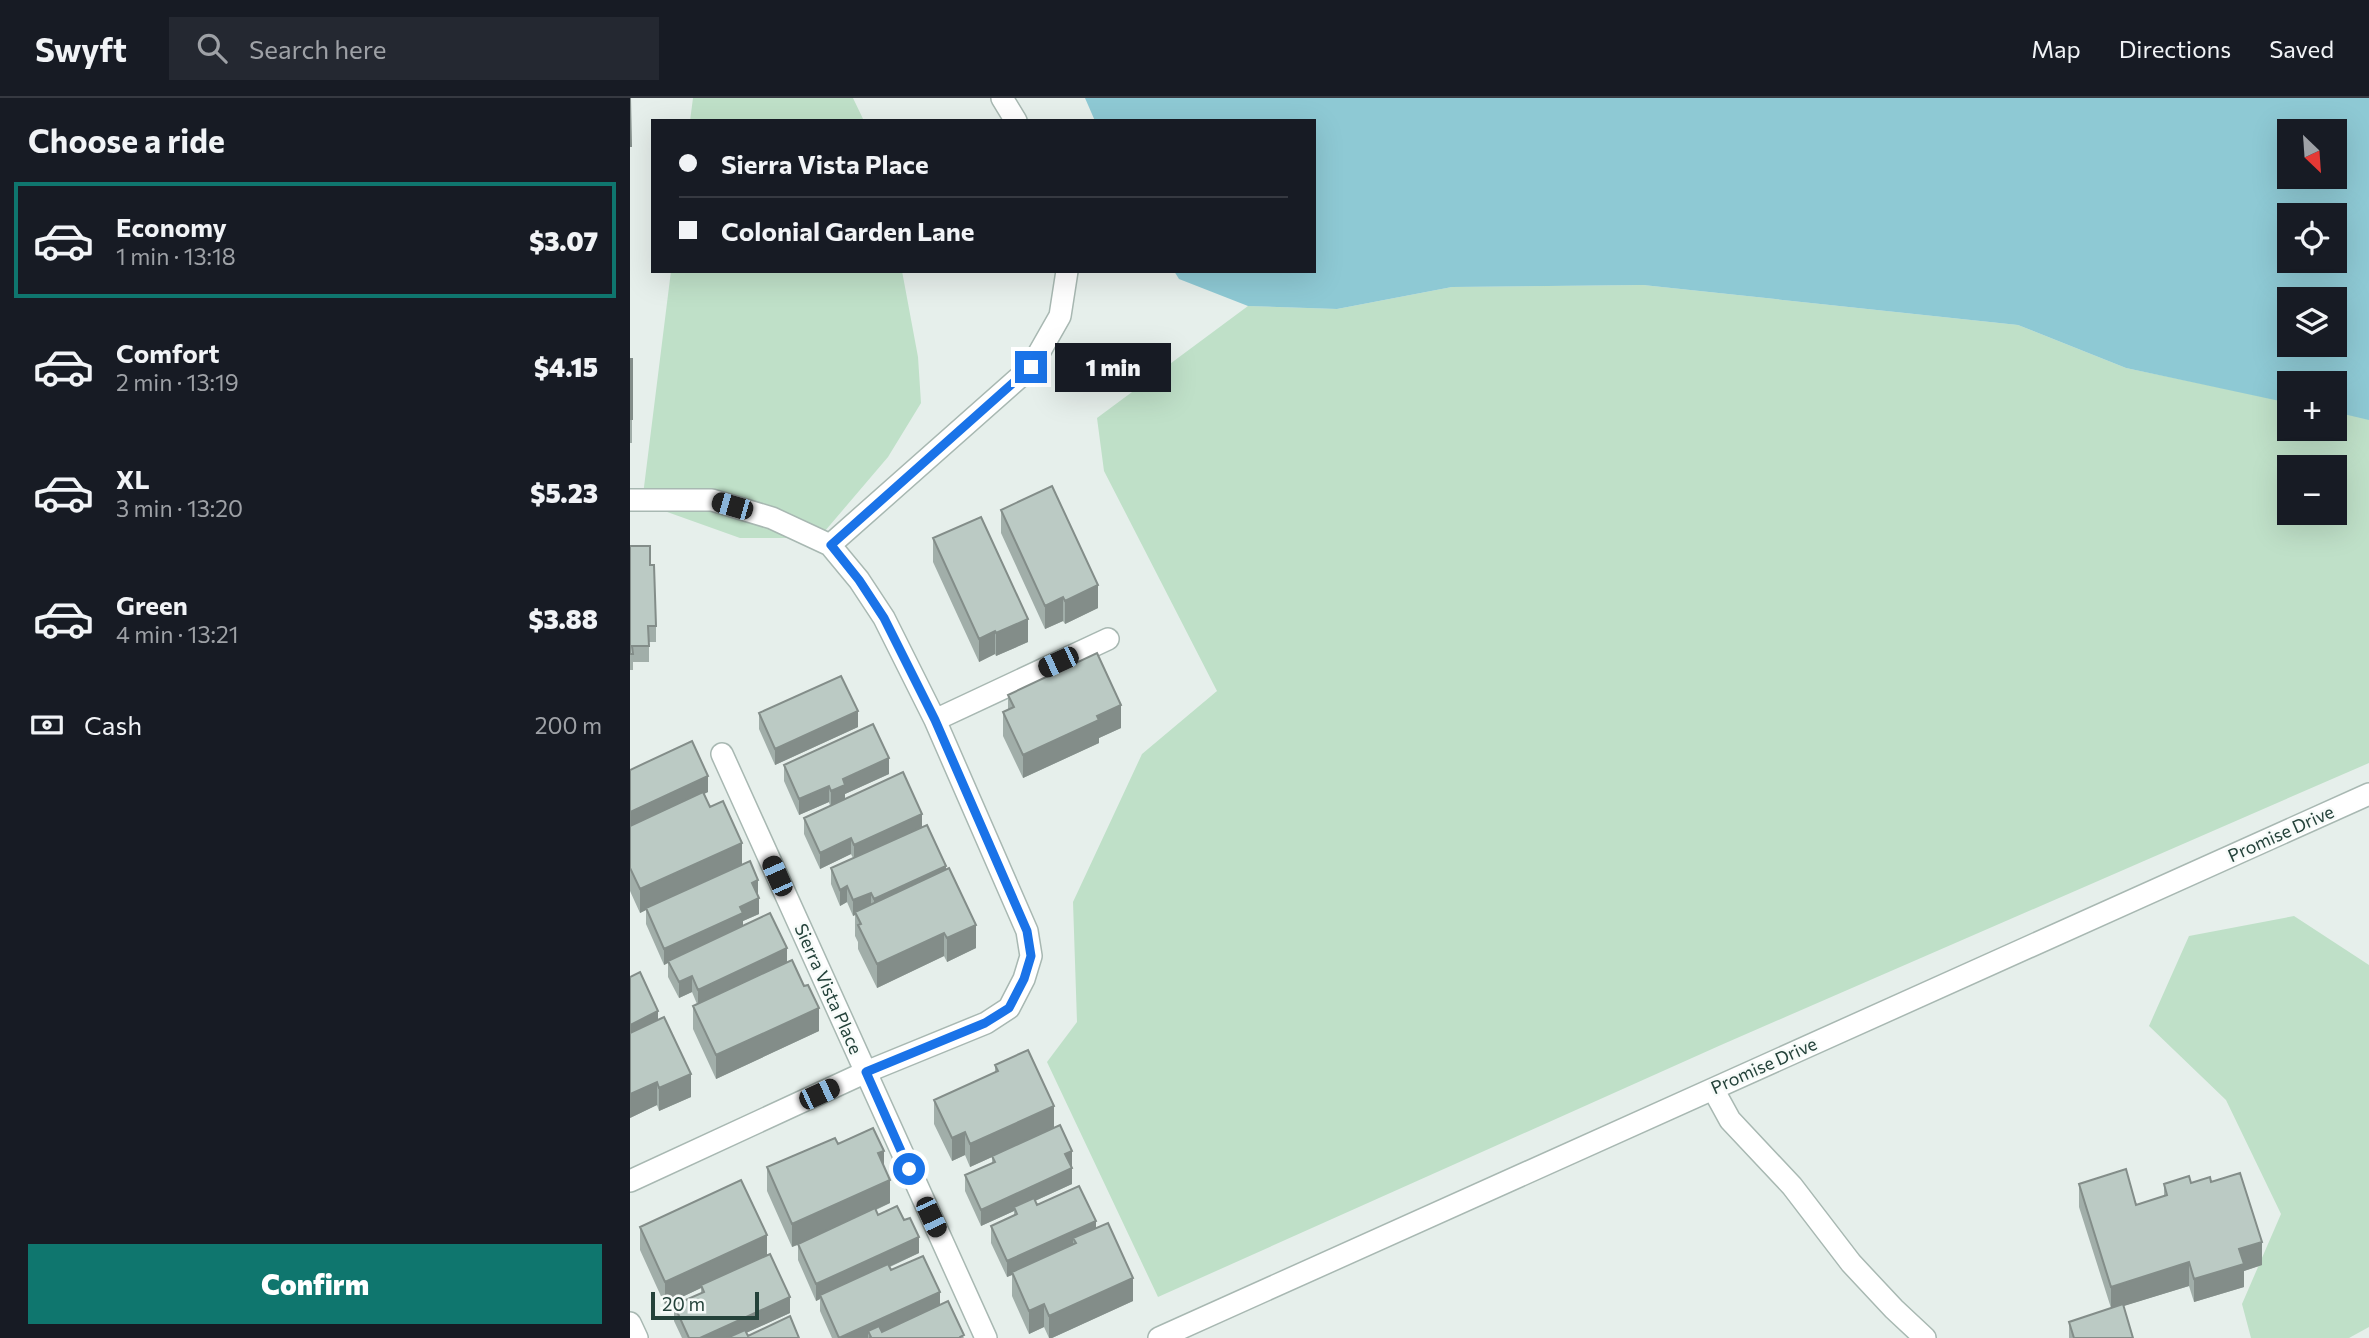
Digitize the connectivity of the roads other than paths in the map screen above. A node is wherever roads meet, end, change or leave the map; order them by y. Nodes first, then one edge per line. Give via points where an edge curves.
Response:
1 (1002, 98) edge
2 (1015, 119) edge
3 (1067, 273) edge
4 (630, 500) edge
5 (831, 545) junction
6 (1108, 639) dead end
7 (935, 720) junction
8 (722, 754) dead end
9 (2369, 794) edge
10 (866, 1072) junction
11 (1713, 1089) junction
12 (630, 1181) edge
13 (630, 1323) edge
14 (637, 1338) edge
15 (986, 1338) edge
16 (1159, 1338) edge
17 (1925, 1338) edge

1 - 2 street
3 - 5 street via 1060,316 1031,367
4 - 5 street via 712,500 772,518
5 - 7 street via 884,618
6 - 7 street
7 - 10 street via 1027,931 1031,956 1009,1008 985,1023
8 - 10 street, Sierra Vista Place
9 - 11 street, Promise Drive
10 - 12 street
10 - 15 street, Sierra Vista Place
11 - 16 street, Promise Drive
11 - 17 street via 1730,1120 1792,1186 1851,1263
13 - 14 street

